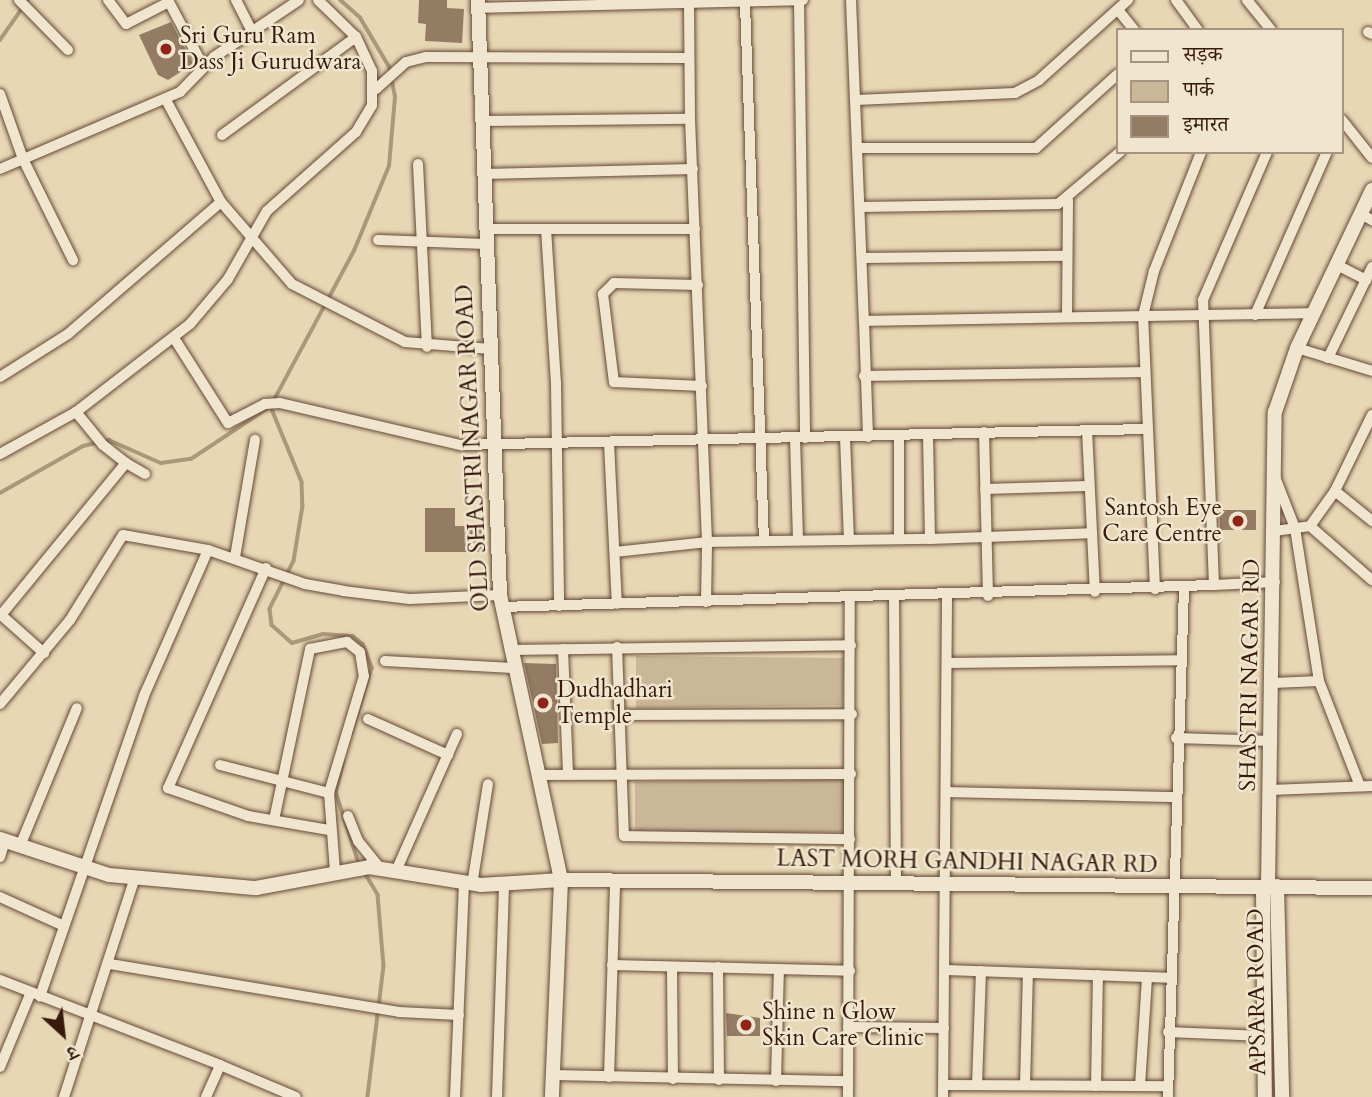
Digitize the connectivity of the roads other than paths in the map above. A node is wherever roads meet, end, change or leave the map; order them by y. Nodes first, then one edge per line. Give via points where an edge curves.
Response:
1 (19, 0) edge
2 (108, 0) edge
3 (236, 0) edge
4 (299, 0) edge
5 (318, 0) edge
6 (806, 0) edge
7 (851, 0) edge
8 (1128, 0) edge
9 (1175, 0) edge
10 (1247, 0) edge
11 (169, 1) edge
12 (589, 1) edge
13 (689, 1) edge
14 (799, 1) edge
15 (746, 3) junction
16 (478, 4) edge
17 (502, 4) edge
18 (1118, 10) junction
19 (1262, 18) junction
20 (1132, 28) edge
21 (1196, 28) edge
22 (1258, 28) edge
23 (1270, 28) edge
24 (252, 31) junction
25 (356, 37) junction
26 (68, 50) dead end
27 (689, 58) junction
28 (481, 61) junction
29 (203, 66) junction
30 (1116, 76) edge
31 (380, 86) junction
32 (0, 94) edge
33 (166, 100) junction
34 (856, 100) junction
35 (690, 119) junction
36 (483, 121) junction
37 (1344, 123) edge
38 (222, 135) dead end
39 (858, 148) junction
40 (1118, 154) edge
41 (1200, 154) edge
42 (1266, 154) edge
43 (1326, 154) edge
44 (1372, 158) edge
45 (23, 159) junction
46 (418, 164) dead end
47 (0, 169) edge
48 (693, 169) junction
49 (484, 174) junction
50 (1372, 190) edge
51 (1068, 200) junction
52 (221, 202) junction
53 (860, 207) junction
54 (1366, 217) edge
55 (546, 229) junction
56 (695, 229) junction
57 (486, 237) junction
58 (251, 239) junction
59 (378, 240) dead end
60 (422, 242) junction
61 (1067, 256) junction
62 (862, 258) junction
63 (73, 260) dead end
64 (1337, 265) junction
65 (1372, 267) edge
66 (1366, 280) junction
67 (698, 285) junction
68 (1315, 313) junction
69 (1255, 315) junction
70 (1143, 316) junction
71 (1067, 317) junction
72 (1202, 317) junction
73 (864, 321) junction
74 (174, 338) junction
75 (427, 346) junction
76 (1297, 348) junction
77 (491, 349) junction
78 (1328, 358) junction
79 (1372, 371) edge
80 (1145, 372) junction
81 (864, 376) junction
82 (0, 377) edge
83 (702, 386) junction
84 (76, 412) junction
85 (1372, 415) edge
86 (1087, 429) junction
87 (1144, 429) junction
88 (984, 432) junction
89 (900, 435) junction
90 (928, 435) junction
91 (868, 437) junction
92 (800, 438) junction
93 (845, 438) junction
94 (704, 439) junction
95 (760, 439) junction
96 (1367, 439) edge
97 (255, 440) dead end
98 (609, 443) junction
99 (558, 444) junction
100 (493, 446) junction
101 (0, 454) edge
102 (127, 463) junction
103 (145, 474) dead end
104 (1274, 475) junction
105 (1087, 486) junction
106 (985, 489) junction
107 (1335, 491) junction
108 (1372, 521) edge
109 (1310, 526) junction
110 (1295, 528) junction
111 (1275, 531) junction
112 (1090, 533) junction
113 (985, 538) junction
114 (900, 539) junction
115 (930, 539) junction
116 (798, 540) junction
117 (849, 540) junction
118 (764, 541) junction
119 (707, 542) junction
120 (208, 551) junction
121 (615, 552) junction
122 (235, 557) junction
123 (269, 569) junction
124 (1372, 580) edge
125 (1275, 582) junction
126 (1214, 585) junction
127 (1184, 588) junction
128 (1155, 589) junction
129 (1095, 592) junction
130 (988, 596) junction
131 (947, 597) junction
132 (894, 598) junction
133 (850, 599) junction
134 (501, 601) junction
135 (706, 602) junction
136 (617, 604) junction
137 (559, 606) junction
138 (1, 615) edge
139 (851, 645) junction
140 (617, 647) junction
141 (563, 649) junction
142 (510, 650) junction
143 (44, 653) junction
144 (1179, 660) junction
145 (385, 661) dead end
146 (948, 663) junction
147 (513, 668) junction
148 (1319, 681) junction
149 (1273, 683) junction
150 (0, 704) edge
151 (77, 708) dead end
152 (852, 713) junction
153 (618, 715) junction
154 (368, 719) dead end
155 (457, 734) dead end
156 (1177, 738) junction
157 (1272, 741) junction
158 (448, 755) junction
159 (220, 765) dead end
160 (620, 773) junction
161 (568, 774) junction
162 (851, 774) junction
163 (537, 775) junction
164 (282, 782) junction
165 (488, 784) dead end
166 (1360, 786) junction
167 (1372, 786) edge
168 (1270, 790) junction
169 (949, 792) junction
170 (329, 793) junction
171 (1175, 797) junction
172 (348, 816) dead end
173 (274, 820) junction
174 (329, 830) junction
175 (850, 839) junction
176 (3, 840) edge
177 (20, 846) junction
178 (0, 857) edge
179 (85, 868) junction
180 (382, 869) junction
181 (339, 870) junction
182 (135, 877) junction
183 (561, 880) junction
184 (615, 881) junction
185 (851, 883) junction
186 (895, 883) junction
187 (468, 884) junction
188 (948, 884) junction
189 (504, 885) junction
190 (1270, 886) junction
191 (1172, 888) junction
192 (1372, 888) edge
193 (0, 897) edge
194 (64, 926) junction
195 (110, 964) junction
196 (612, 965) junction
197 (672, 967) junction
198 (718, 967) junction
199 (779, 969) junction
200 (945, 970) junction
201 (850, 971) junction
202 (981, 971) junction
203 (1028, 973) junction
204 (1098, 975) junction
205 (1147, 977) junction
206 (1169, 978) junction
207 (0, 980) edge
208 (36, 994) junction
209 (459, 1014) junction
210 (89, 1017) junction
211 (848, 1027) junction
212 (944, 1028) junction
213 (1168, 1032) junction
214 (1264, 1036) junction
215 (220, 1065) junction
216 (0, 1067) edge
217 (553, 1075) junction
218 (609, 1077) junction
219 (673, 1079) junction
220 (719, 1080) junction
221 (776, 1081) junction
222 (848, 1082) junction
223 (943, 1085) junction
224 (977, 1085) junction
225 (1025, 1085) junction
226 (1096, 1086) junction
227 (1140, 1086) junction
228 (1168, 1092) edge
229 (64, 1097) edge
230 (206, 1097) edge
231 (296, 1097) edge
232 (455, 1097) edge
233 (497, 1097) edge
234 (552, 1097) edge
235 (848, 1097) edge
236 (943, 1097) edge
237 (1265, 1097) edge
238 (1282, 1097) edge

1 - 26 street
2 - 11 street via 126,24
3 - 24 street
4 - 24 street
5 - 25 street
6 - 14 street
7 - 34 street
8 - 18 street
9 - 21 street
10 - 19 street
11 - 29 street
12 - 13 street
12 - 17 street
13 - 15 street
13 - 27 street
14 - 15 street
14 - 92 street
15 - 95 street
16 - 17 street
16 - 28 street, OLD SHASTRI NAGAR ROAD
18 - 20 street
18 - 34 street via 1039,80 1015,93
19 - 22 street
19 - 23 street
24 - 29 street
25 - 31 street
25 - 38 street
27 - 28 street
27 - 35 street
28 - 31 street via 426,57 397,68
28 - 36 street, OLD SHASTRI NAGAR ROAD
29 - 33 street via 187,86
30 - 39 street via 1036,148
31 - 58 street via 356,132 267,211
32 - 45 street
33 - 45 street
33 - 52 street
34 - 39 street
35 - 36 street
35 - 48 street
36 - 49 street, OLD SHASTRI NAGAR ROAD
37 - 44 street
39 - 53 street
40 - 51 street
41 - 70 street via 1154,271
42 - 72 street via 1217,262
43 - 69 street
45 - 47 street
45 - 63 street
46 - 60 street
48 - 49 street
48 - 56 street
49 - 57 street, OLD SHASTRI NAGAR ROAD
50 - 54 street, SHASTRI NAGAR RD
51 - 53 street via 1048,206
51 - 61 street
52 - 58 street
52 - 82 street via 68,334
53 - 62 street
54 - 64 street, SHASTRI NAGAR RD
55 - 56 street
55 - 57 street
55 - 99 street
56 - 67 street
57 - 60 street
57 - 77 street, OLD SHASTRI NAGAR ROAD
58 - 74 street via 216,295
58 - 75 street via 292,284 319,301 405,342
59 - 60 street
60 - 75 street
61 - 62 street
61 - 71 street
62 - 73 street
64 - 66 street
64 - 68 street, SHASTRI NAGAR RD
65 - 66 street
66 - 78 street
67 - 83 street
67 - 83 street via 614,283 603,294 614,382
68 - 69 street
68 - 76 street, SHASTRI NAGAR RD
69 - 72 street
70 - 71 street
70 - 72 street
70 - 80 street
71 - 73 street
72 - 126 street
73 - 81 street
74 - 84 street
74 - 100 street via 224,421 236,422 275,403 444,442
75 - 77 street
76 - 78 street
76 - 104 street, SHASTRI NAGAR RD via 1275,412
77 - 100 street, OLD SHASTRI NAGAR ROAD
78 - 79 street
80 - 81 street
80 - 87 street
81 - 91 street
83 - 94 street
84 - 101 street
84 - 102 street via 99,441
85 - 96 street
86 - 87 street
86 - 88 street
86 - 105 street
87 - 128 street
88 - 90 street
88 - 106 street
89 - 90 street
89 - 91 street
89 - 114 street
90 - 115 street
91 - 93 street
92 - 93 street
92 - 95 street
92 - 116 street
93 - 117 street
94 - 95 street
94 - 98 street
94 - 119 street
95 - 118 street
96 - 107 street
97 - 122 street
98 - 99 street
98 - 121 street
99 - 100 street
99 - 137 street
100 - 134 street, OLD SHASTRI NAGAR ROAD
102 - 103 street
102 - 138 street
104 - 110 street
104 - 111 street, SHASTRI NAGAR RD
105 - 106 street
105 - 112 street
106 - 113 street
107 - 108 street
107 - 109 street
109 - 110 street
109 - 124 street
110 - 111 street
110 - 148 street
111 - 125 street, SHASTRI NAGAR RD
112 - 113 street
112 - 129 street
113 - 115 street
113 - 130 street
114 - 115 street
114 - 117 street
116 - 117 street
116 - 118 street
118 - 119 street
119 - 121 street
119 - 135 street
120 - 122 street
120 - 143 street via 123,535
120 - 179 street via 144,696
121 - 136 street
122 - 123 street
123 - 134 street via 291,580 402,598
123 - 173 street via 168,788 233,812
125 - 126 street
125 - 149 street, SHASTRI NAGAR RD
126 - 127 street
127 - 128 street
127 - 144 street
128 - 129 street
129 - 130 street
130 - 131 street
131 - 132 street
131 - 146 street
132 - 133 street
132 - 186 street
133 - 135 street
133 - 139 street
134 - 137 street
134 - 142 street, OLD SHASTRI NAGAR ROAD
135 - 136 street
136 - 137 street
138 - 143 street
139 - 140 street
139 - 152 street
140 - 141 street
140 - 153 street
141 - 142 street
141 - 161 street
142 - 147 street, OLD SHASTRI NAGAR ROAD
143 - 150 street
144 - 146 street
144 - 156 street
145 - 147 street
146 - 169 street
147 - 163 street, OLD SHASTRI NAGAR ROAD
148 - 149 street
148 - 166 street
149 - 157 street, SHASTRI NAGAR RD
151 - 177 street
152 - 153 street
152 - 162 street
153 - 160 street
154 - 158 street
155 - 158 street
156 - 157 street
156 - 171 street
157 - 168 street, SHASTRI NAGAR RD
158 - 180 street
159 - 164 street
160 - 161 street
160 - 162 street
160 - 175 street via 621,824 628,837
161 - 163 street
162 - 175 street
163 - 183 street, OLD SHASTRI NAGAR ROAD
164 - 170 street
164 - 170 street via 310,649 347,642 360,652 364,676
164 - 173 street
165 - 187 street
166 - 167 street
166 - 168 street
168 - 190 street, SHASTRI NAGAR RD
169 - 171 street
169 - 188 street
170 - 174 street
171 - 191 street
172 - 180 street via 358,841
173 - 174 street
174 - 181 street
175 - 185 street
176 - 177 street, LAST MORH GANDHI NAGAR RD
176 - 178 street
177 - 179 street, LAST MORH GANDHI NAGAR RD
179 - 182 street, LAST MORH GANDHI NAGAR RD
179 - 194 street
180 - 181 street, LAST MORH GANDHI NAGAR RD
180 - 187 street, LAST MORH GANDHI NAGAR RD
181 - 182 street, LAST MORH GANDHI NAGAR RD via 256,888
182 - 195 street
183 - 184 street, LAST MORH GANDHI NAGAR RD
183 - 189 street, LAST MORH GANDHI NAGAR RD
183 - 217 street, OLD SHASTRI NAGAR ROAD
184 - 185 street, LAST MORH GANDHI NAGAR RD
184 - 196 street
185 - 186 street, LAST MORH GANDHI NAGAR RD
185 - 201 street
186 - 188 street, LAST MORH GANDHI NAGAR RD
187 - 189 street, LAST MORH GANDHI NAGAR RD
187 - 209 street
188 - 191 street, LAST MORH GANDHI NAGAR RD
188 - 200 street
189 - 233 street
190 - 191 street, LAST MORH GANDHI NAGAR RD
190 - 192 street, LAST MORH GANDHI NAGAR RD
190 - 214 street, APSARA ROAD
190 - 238 street, APSARA ROAD
191 - 206 street
193 - 194 street
194 - 208 street
195 - 209 street via 388,1010
195 - 210 street
196 - 197 street
196 - 218 street
197 - 198 street
197 - 219 street
198 - 199 street
198 - 220 street
199 - 201 street
199 - 221 street
200 - 202 street
200 - 212 street
201 - 211 street
202 - 203 street
202 - 224 street
203 - 204 street
203 - 225 street
204 - 205 street
204 - 226 street
205 - 206 street
205 - 227 street
206 - 213 street
207 - 208 street
208 - 210 street
208 - 216 street
209 - 232 street
210 - 215 street
210 - 229 street
211 - 212 street
211 - 222 street
212 - 223 street
213 - 214 street
213 - 228 street
214 - 237 street, APSARA ROAD
215 - 230 street
215 - 231 street
217 - 218 street
217 - 234 street, OLD SHASTRI NAGAR ROAD
218 - 219 street
219 - 220 street
220 - 221 street
221 - 222 street
222 - 235 street
223 - 224 street
223 - 236 street
224 - 225 street
225 - 226 street
226 - 227 street
227 - 228 street

